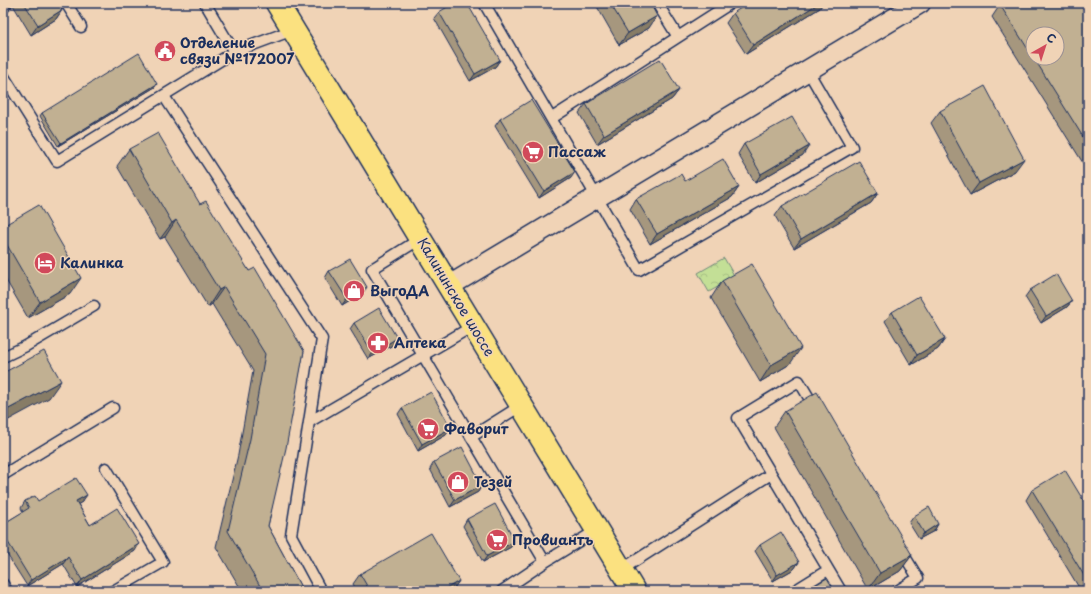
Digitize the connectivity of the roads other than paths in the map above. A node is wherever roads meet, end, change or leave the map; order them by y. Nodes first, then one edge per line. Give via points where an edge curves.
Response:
1 (66, 3) edge
2 (205, 3) edge
3 (277, 3) edge
4 (484, 3) edge
5 (657, 3) edge
6 (731, 3) edge
7 (920, 3) edge
8 (81, 27) dead end
9 (294, 30) junction
10 (678, 37) junction
11 (234, 52) junction
12 (808, 70) junction
13 (3, 75) edge
14 (164, 96) junction
15 (552, 118) junction
16 (597, 197) junction
17 (420, 239) junction
18 (449, 286) junction
19 (94, 306) dead end
20 (473, 326) junction
21 (423, 355) junction
22 (3, 357) edge
23 (522, 405) junction
24 (113, 408) dead end
25 (819, 415) edge
26 (309, 422) junction
27 (471, 437) junction
28 (106, 468) dead end
29 (771, 474) junction
30 (3, 476) edge
31 (597, 530) junction
32 (898, 544) edge
33 (545, 562) junction
34 (621, 570) junction
35 (828, 570) junction
36 (3, 584) edge
37 (7, 591) edge
38 (114, 591) edge
39 (321, 591) edge
40 (502, 591) edge
41 (634, 591) edge
42 (794, 591) edge
43 (841, 591) edge
44 (897, 591) edge

1 - 8 lane
2 - 11 lane
3 - 9 main road, Калининское шоссе
4 - 15 lane
5 - 10 lane
6 - 10 lane
7 - 12 street
9 - 11 lane
9 - 17 main road, Калининское шоссе
10 - 15 lane
11 - 14 lane
12 - 16 street
12 - 16 lane via 852,147 639,270
13 - 14 lane via 57,161
14 - 26 lane via 322,339
15 - 16 lane
16 - 18 street
17 - 18 main road, Калининское шоссе
17 - 21 lane via 372,269
18 - 20 main road, Калининское шоссе
19 - 22 lane
20 - 21 lane
20 - 23 main road, Калининское шоссе
21 - 26 lane
21 - 27 lane
23 - 27 lane
23 - 31 main road, Калининское шоссе
24 - 30 lane
25 - 29 lane via 799,382 738,418
26 - 39 lane via 291,535
27 - 33 lane
28 - 38 lane via 163,562
29 - 34 lane
29 - 35 lane
31 - 33 lane
31 - 34 main road, Калининское шоссе
32 - 44 lane via 918,578
33 - 40 lane
34 - 41 main road, Калининское шоссе
35 - 42 lane
35 - 43 lane
36 - 37 lane

